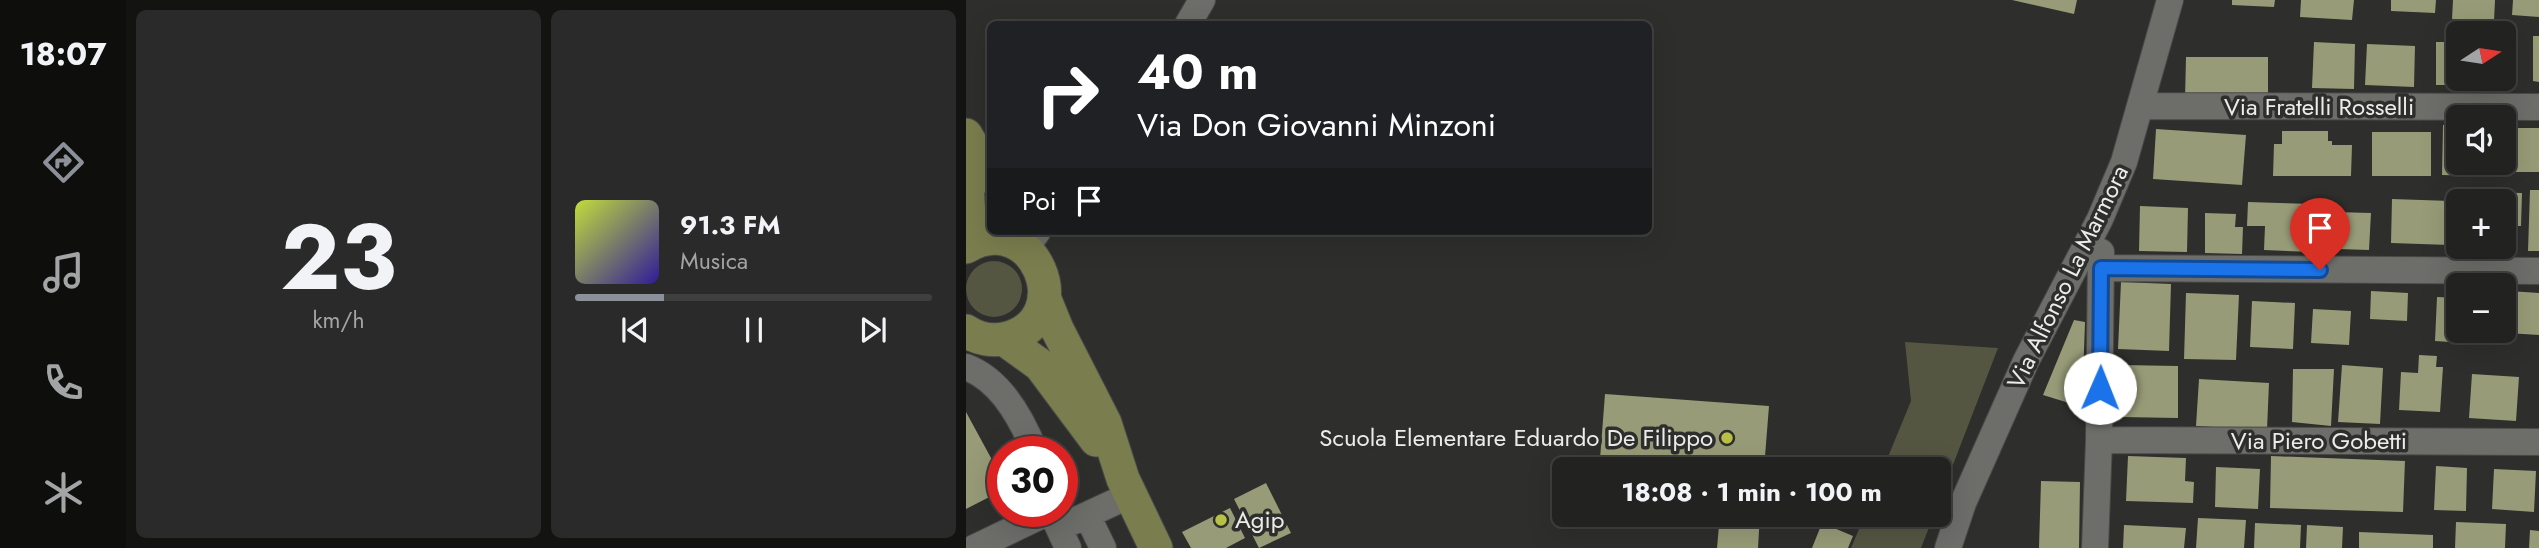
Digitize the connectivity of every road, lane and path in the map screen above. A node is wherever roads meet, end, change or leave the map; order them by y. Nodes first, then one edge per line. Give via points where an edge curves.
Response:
1 (1202, 0) edge
2 (2170, 0) edge
3 (1190, 21) edge
4 (2141, 107) junction
5 (2539, 107) edge
6 (966, 135) edge
7 (966, 167) edge
8 (987, 172) edge
9 (2100, 219) junction
10 (966, 234) edge
11 (1023, 239) edge
12 (966, 247) edge
13 (2101, 268) junction
14 (2539, 271) edge
15 (1044, 297) junction
16 (967, 333) edge
17 (1004, 339) junction
18 (966, 367) edge
19 (1027, 436) edge
20 (2099, 440) junction
21 (2539, 442) edge
22 (1126, 487) junction
23 (1087, 515) junction
24 (1078, 518) edge
25 (1050, 527) edge
26 (974, 548) edge
27 (1103, 548) edge
28 (1156, 548) edge
29 (1948, 548) edge
30 (2095, 548) edge

1 - 3 street
2 - 4 street, Via Alfonso La Marmora
4 - 5 street, Via Fratelli Rosselli
4 - 9 street, Via Alfonso La Marmora
6 - 8 main road
7 - 10 main road
9 - 13 street
9 - 29 street, Via Alfonso La Marmora via 2026,361
11 - 12 main road via 989,239
11 - 15 main road via 1041,270
13 - 14 street
13 - 20 street
15 - 17 main road via 1031,324
15 - 22 main road via 1105,423
16 - 17 main road
17 - 22 main road via 1040,365
18 - 19 street via 1011,405
20 - 21 street, Via Piero Gobetti
20 - 30 street
22 - 23 street
22 - 28 main road
23 - 24 street
23 - 27 street
25 - 26 street

